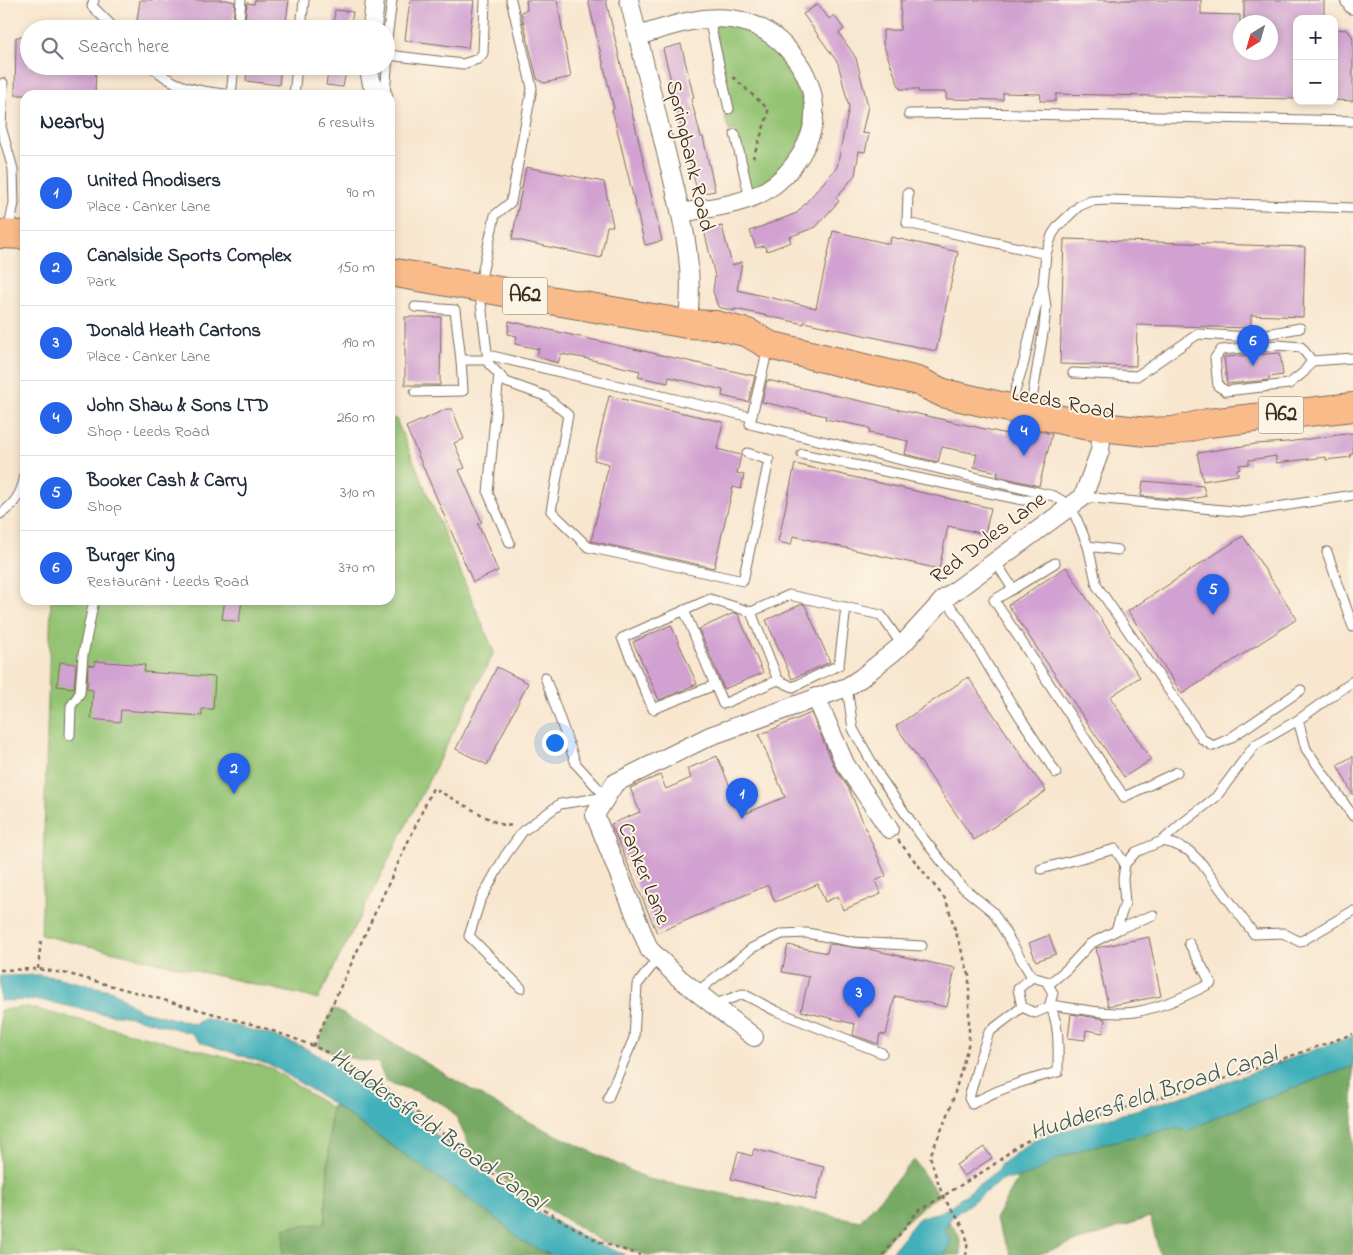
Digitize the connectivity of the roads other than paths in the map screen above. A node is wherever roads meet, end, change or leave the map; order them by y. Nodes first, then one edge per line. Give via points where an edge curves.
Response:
1 (94, 0) edge
2 (241, 0) edge
3 (304, 0) edge
4 (375, 0) edge
5 (392, 0) edge
6 (485, 0) edge
7 (511, 0) edge
8 (628, 0) edge
9 (1350, 0) edge
10 (1353, 5) edge
11 (709, 19) junction
12 (106, 20) edge
13 (239, 20) edge
14 (302, 20) edge
15 (373, 20) edge
16 (389, 20) edge
17 (638, 36) junction
18 (395, 56) edge
19 (160, 75) edge
20 (233, 75) edge
21 (296, 75) edge
22 (370, 75) edge
23 (386, 75) edge
24 (3, 83) dead end
25 (200, 90) edge
26 (232, 90) edge
27 (295, 90) edge
28 (379, 90) edge
29 (384, 90) edge
30 (729, 109) dead end
31 (909, 114) dead end
32 (1353, 121) edge
33 (735, 134) dead end
34 (908, 193) dead end
35 (750, 199) junction
36 (1353, 208) edge
37 (681, 213) junction
38 (11, 235) edge
39 (1046, 254) junction
40 (395, 273) edge
41 (1043, 285) junction
42 (479, 288) junction
43 (415, 307) dead end
44 (686, 324) junction
45 (1300, 328) dead end
46 (769, 345) junction
47 (488, 357) junction
48 (1353, 358) edge
49 (461, 360) junction
50 (1312, 361) junction
51 (1073, 373) dead end
52 (499, 374) junction
53 (415, 392) dead end
54 (1023, 401) junction
55 (1353, 407) edge
56 (751, 417) junction
57 (1103, 421) junction
58 (747, 453) dead end
59 (802, 454) dead end
60 (20, 493) edge
61 (1047, 495) junction
62 (1353, 495) edge
63 (1077, 502) junction
64 (0, 514) edge
65 (510, 543) dead end
66 (1088, 546) junction
67 (1118, 550) dead end
68 (1327, 552) dead end
69 (995, 561) junction
70 (1055, 563) dead end
71 (1013, 589) junction
72 (944, 599) junction
73 (93, 605) edge
74 (846, 607) junction
75 (684, 610) junction
76 (751, 612) junction
77 (1353, 627) edge
78 (902, 645) junction
79 (1353, 675) edge
80 (545, 678) dead end
81 (778, 680) junction
82 (1353, 681) edge
83 (854, 682) junction
84 (715, 685) junction
85 (1301, 690) dead end
86 (816, 697) junction
87 (1298, 720) junction
88 (70, 735) dead end
89 (1177, 772) dead end
90 (1056, 773) dead end
91 (606, 797) junction
92 (1353, 816) edge
93 (889, 829) road end
94 (1162, 841) junction
95 (1125, 864) junction
96 (1042, 869) dead end
97 (1353, 911) edge
98 (1153, 915) dead end
99 (1116, 930) junction
100 (1189, 943) dead end
101 (922, 946) dead end
102 (658, 958) junction
103 (1032, 977) junction
104 (1049, 984) junction
105 (522, 988) dead end
106 (697, 992) junction
107 (713, 1005) junction
108 (1050, 1005) junction
109 (1022, 1007) junction
110 (754, 1037) dead end
111 (882, 1053) dead end
112 (608, 1098) dead end

1 - 12 lane via 92,6
2 - 13 lane
3 - 14 lane
4 - 15 street
5 - 16 lane
6 - 18 lane via 483,53 478,59 463,64
7 - 42 lane via 532,88 511,202 495,215
8 - 17 street, Springbank Road
9 - 10 street
11 - 17 street via 685,22
11 - 30 lane
11 - 35 street via 749,23 774,36 788,48 812,94 814,107 810,135 798,159 781,180
17 - 37 street, Springbank Road
19 - 25 lane
20 - 26 lane
21 - 27 lane
22 - 28 street via 372,84
23 - 29 lane
24 - 38 lane via 0,127 13,169
31 - 32 lane
33 - 35 lane
34 - 39 lane via 907,223
35 - 37 street
36 - 39 lane via 1091,201 1079,206 1058,226
37 - 44 street, Springbank Road via 690,274 691,301
39 - 41 lane
40 - 42 main road, Leeds Road / A62
41 - 54 lane via 1024,362
41 - 54 lane via 1044,327
42 - 44 main road, Leeds Road / A62
42 - 47 lane
43 - 49 lane via 455,310
44 - 46 main road, Leeds Road / A62 via 711,342 746,349
45 - 51 lane via 1250,337 1198,334 1137,376
46 - 54 main road, Leeds Road / A62 via 918,381 950,395
46 - 56 lane
47 - 49 lane
47 - 52 lane via 489,364
47 - 56 lane
48 - 50 lane
49 - 53 lane via 463,390
50 - 50 lane via 1289,384 1226,392 1218,386 1215,358 1221,350 1278,345 1301,347
52 - 58 lane via 506,382 545,396 568,415 551,511 588,547 742,581 769,460
52 - 65 lane via 488,493
54 - 57 main road, Leeds Road / A62
55 - 57 main road, Leeds Road / A62 via 1159,432
56 - 61 lane via 750,424
57 - 63 street, Red Doles Lane via 1100,451
59 - 61 lane via 1023,500
60 - 64 lane via 14,504
61 - 63 lane
62 - 63 lane via 1245,512
63 - 66 lane
63 - 69 street, Red Doles Lane
66 - 67 lane
66 - 85 lane via 1098,586 1208,744 1213,746 1229,739
68 - 77 lane
69 - 71 lane
69 - 72 street, Red Doles Lane
70 - 71 lane
71 - 89 lane via 994,600 1124,797
72 - 78 street, Red Doles Lane
72 - 90 lane via 960,618
73 - 88 lane via 83,655 80,693 71,706
74 - 76 lane via 788,595
74 - 78 lane via 881,615
74 - 81 lane via 839,665 793,687
75 - 76 lane via 710,599
75 - 84 lane
75 - 84 lane via 622,638 652,709
76 - 81 lane
78 - 83 street, Red Doles Lane
79 - 82 lane
80 - 91 lane via 576,764
81 - 84 lane via 723,704
82 - 87 lane
83 - 86 street, Canker Lane
83 - 103 lane via 853,729 880,777 961,886 993,912
86 - 91 street, Canker Lane via 710,736 615,783
86 - 93 street via 845,764
87 - 92 lane via 1306,749
87 - 94 lane via 1255,745 1216,797
91 - 102 street, Canker Lane via 595,815 649,948
91 - 105 lane via 560,804 523,831 480,902 469,936
94 - 95 lane via 1136,852
94 - 97 lane via 1189,851 1202,864 1254,934 1283,933 1300,942
95 - 96 lane via 1114,849
95 - 99 lane via 1125,903
98 - 99 lane
99 - 104 lane via 1090,944 1067,970
100 - 108 lane via 1210,983 1181,999 1134,1012 1101,1012
101 - 106 lane via 854,942 806,933 782,934 752,948
102 - 106 street, Canker Lane
102 - 112 lane via 637,985 634,1038
103 - 104 lane
103 - 109 lane via 1018,989
104 - 108 lane via 1053,993
106 - 107 street, Canker Lane
107 - 110 street, Canker Lane
107 - 111 lane via 743,994 776,1011
108 - 109 lane via 1035,1013
108 - 109 lane via 1058,1033 1058,1072 985,1096 972,1104 969,1098 989,1032

